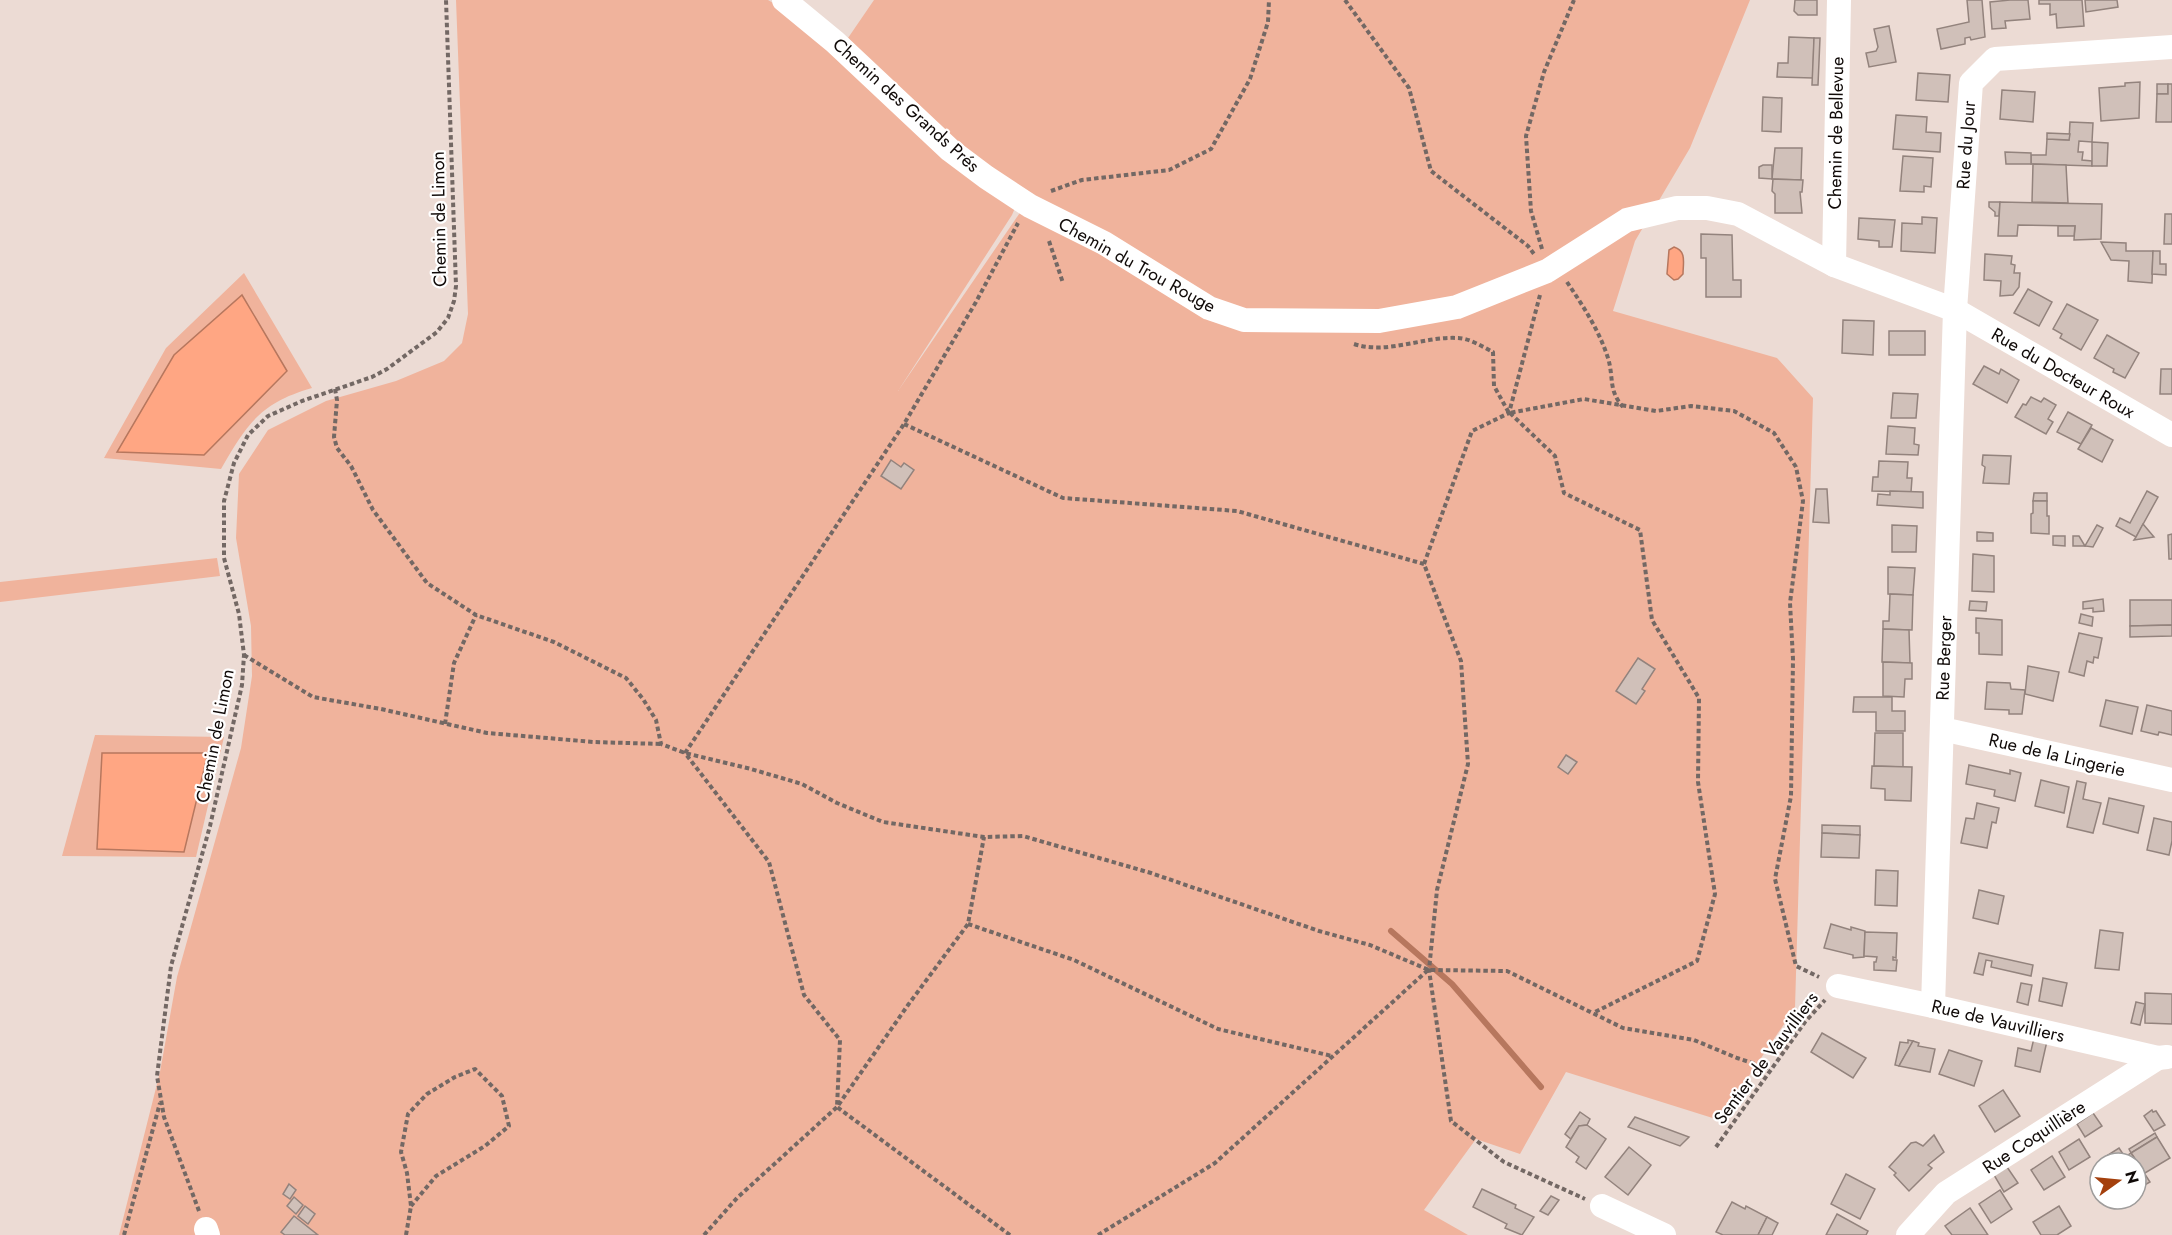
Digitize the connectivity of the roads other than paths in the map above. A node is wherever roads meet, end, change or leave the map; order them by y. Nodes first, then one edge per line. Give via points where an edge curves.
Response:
1 (784, 0) edge
2 (1839, 0) edge
3 (2172, 47) edge
4 (1032, 207) joint
5 (1834, 265) junction
6 (1955, 310) junction
7 (2172, 435) edge
8 (1942, 729) junction
9 (2172, 780) edge
10 (1838, 986) road end
11 (1933, 1006) junction
12 (2165, 1058) edge
13 (1602, 1206) road end
14 (1664, 1235) edge
15 (1908, 1235) edge

1 - 4 street, Chemin des Grands Prés via 836,42 950,150
2 - 5 street, Chemin de Bellevue
3 - 6 street, Rue du Jour via 1995,59 1971,82
4 - 5 street, Chemin du Trou Rouge via 1104,243 1209,308 1244,320 1379,321 1457,307 1547,271 1627,220 1677,208 1738,214
5 - 6 street, Chemin du Trou Rouge
6 - 7 street, Rue du Docteur Roux
6 - 8 street, Rue Berger
8 - 9 street, Rue de la Lingerie
8 - 11 street, Rue Berger
10 - 11 street, Rue de Vauvilliers
11 - 12 street, Rue de Vauvilliers
12 - 15 street, Rue Coquillière via 1946,1193
13 - 14 street

